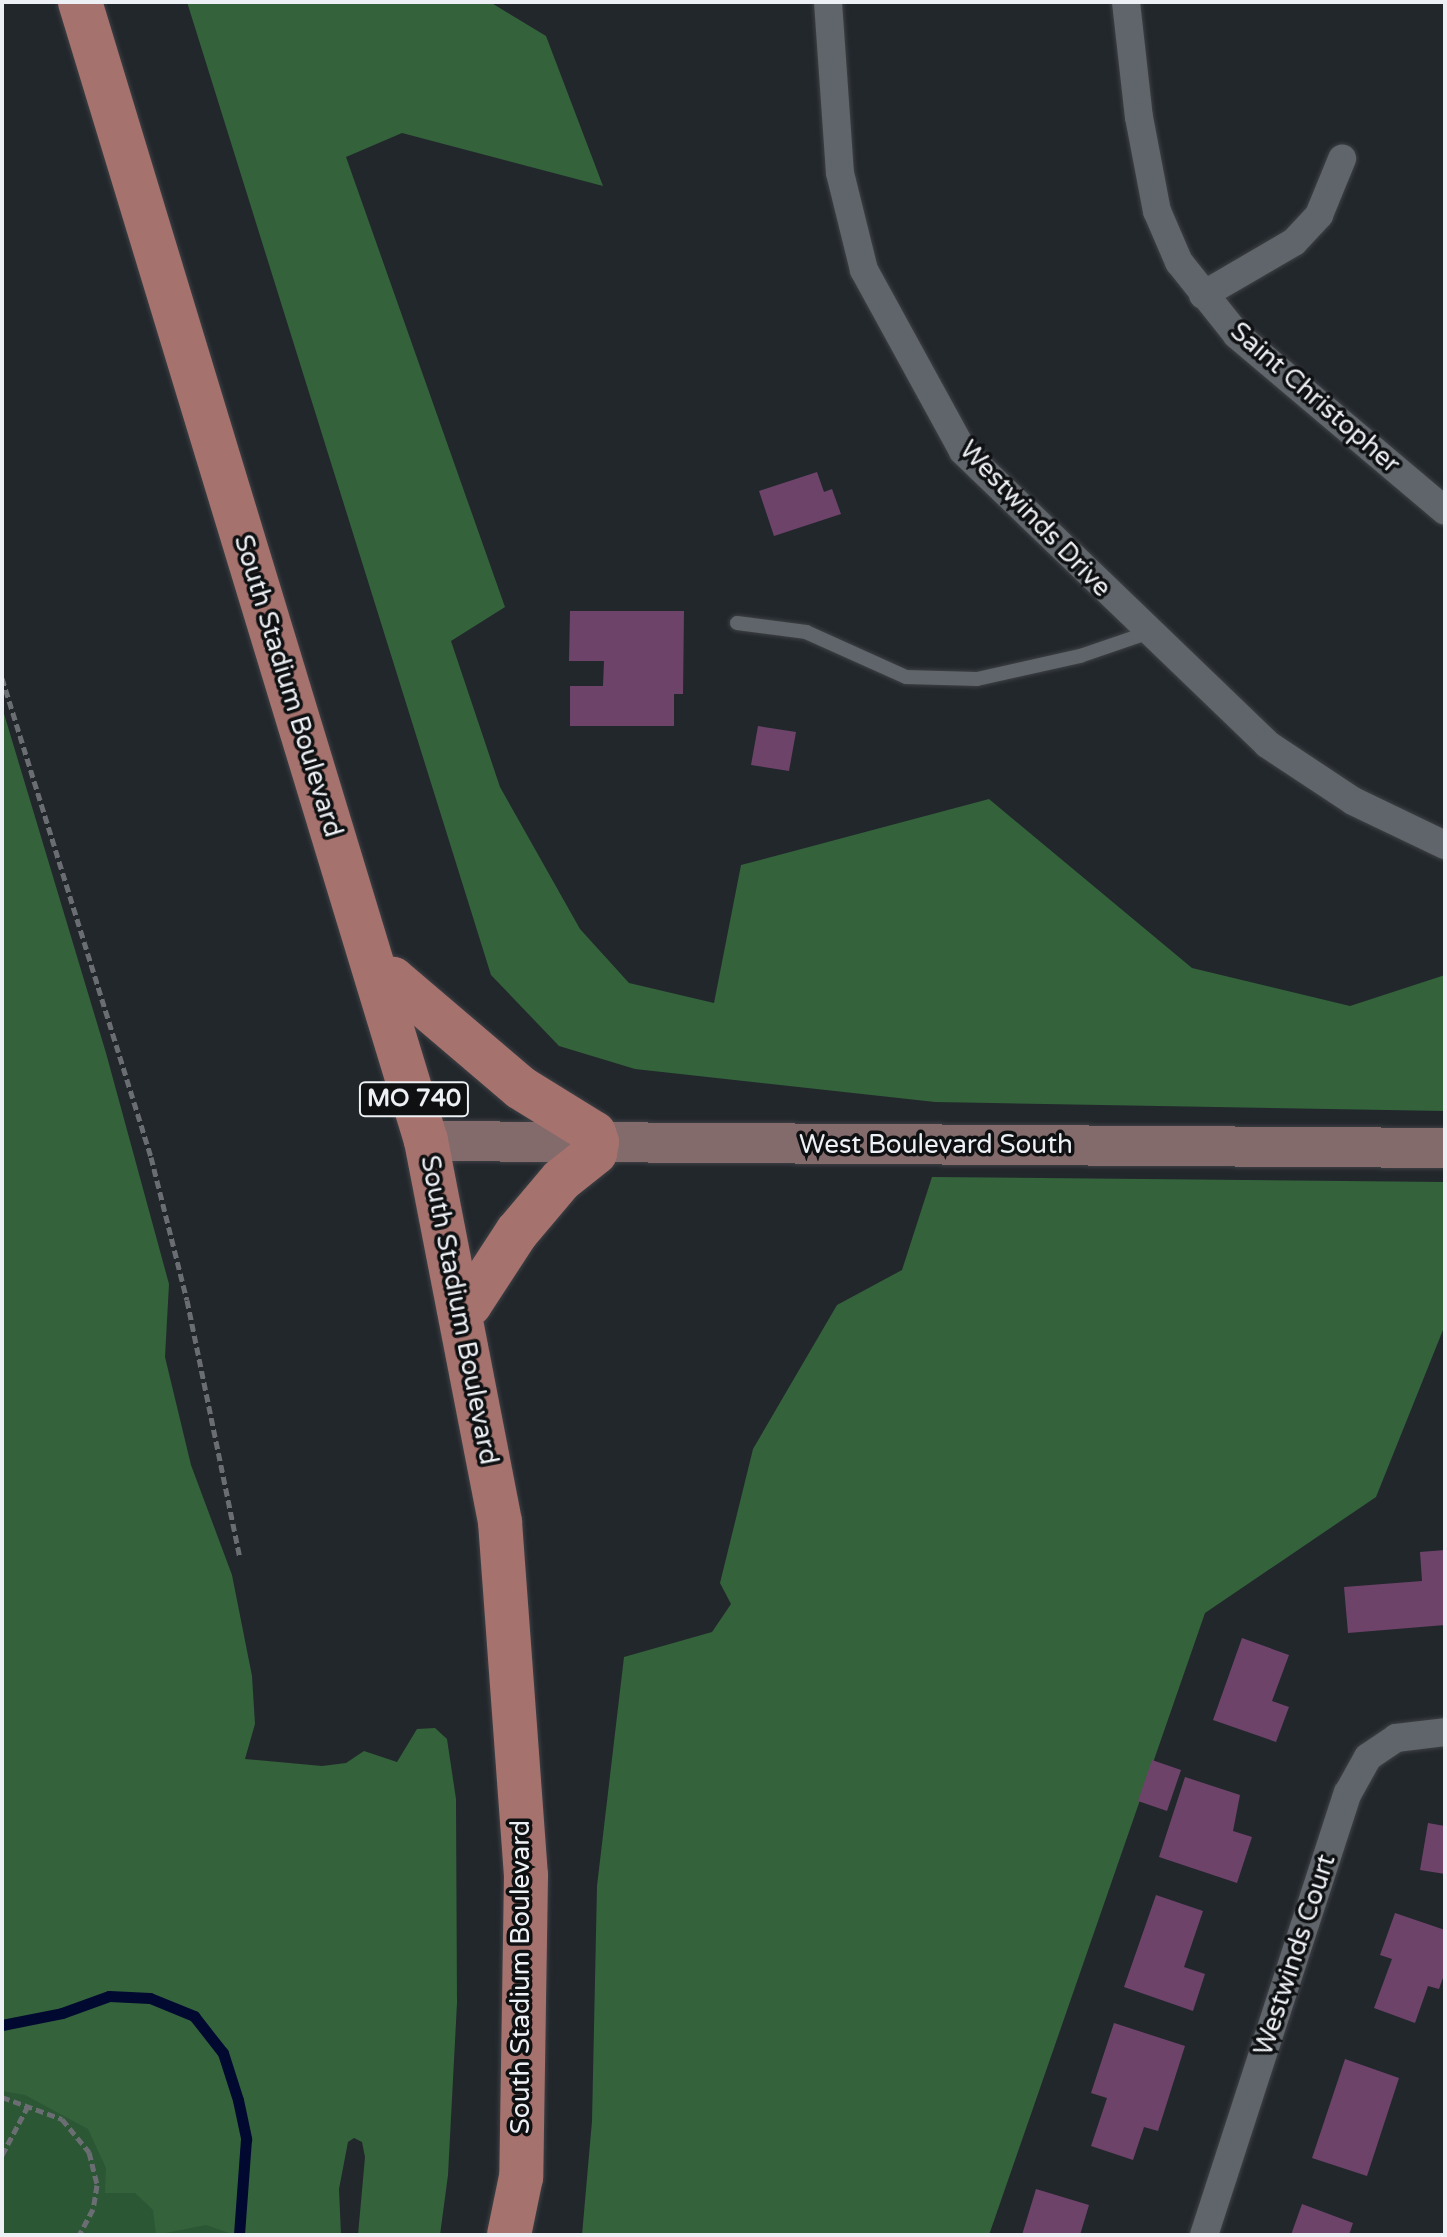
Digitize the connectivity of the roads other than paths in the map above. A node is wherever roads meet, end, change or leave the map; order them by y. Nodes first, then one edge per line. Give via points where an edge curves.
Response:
1 (80, 2) edge
2 (828, 2) edge
3 (1126, 2) edge
4 (1342, 159) dead end
5 (1203, 295) junction
6 (1445, 511) edge
7 (737, 623) dead end
8 (1147, 633) junction
9 (1445, 845) edge
10 (377, 977) junction
11 (426, 1141) junction
12 (597, 1142) junction
13 (1445, 1148) edge
14 (459, 1308) junction
15 (1445, 1732) edge
16 (509, 2235) edge
17 (1204, 2235) edge

1 - 10 main road, South Stadium Boulevard / MO 740
2 - 8 street, Westwinds Drive via 840,173 870,283 963,451
3 - 5 street, Saint Christopher via 1139,117 1157,211 1179,262
4 - 5 street via 1319,215 1294,242
5 - 6 street, Saint Christopher via 1237,335
7 - 8 lane via 806,632 906,677 977,679 1080,656
8 - 9 street, Westwinds Drive via 1267,744 1353,801
10 - 11 main road, South Stadium Boulevard / MO 740
10 - 12 main road via 393,979 521,1088 594,1133
11 - 12 main road, West Boulevard South
11 - 14 main road, South Stadium Boulevard / MO 740
12 - 13 main road, West Boulevard South
12 - 14 main road via 595,1153 561,1180 517,1232 470,1304
14 - 16 main road, South Stadium Boulevard / MO 740 via 500,1522 526,1875 521,2177
15 - 17 street, Westwinds Court via 1396,1738 1368,1757 1348,1793

